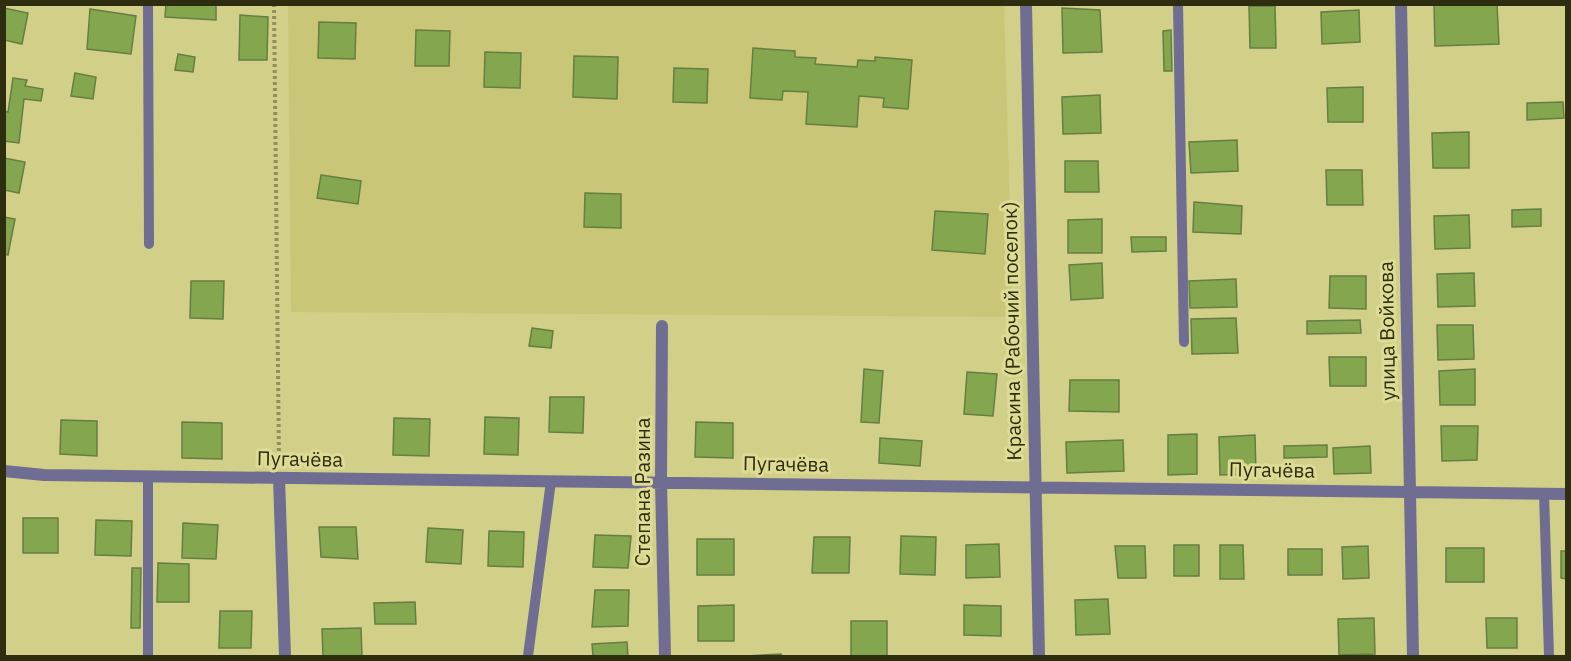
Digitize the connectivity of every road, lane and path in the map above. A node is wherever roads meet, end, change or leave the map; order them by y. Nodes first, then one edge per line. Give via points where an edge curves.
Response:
1 (148, 4) edge
2 (274, 4) edge
3 (1026, 4) edge
4 (1178, 4) edge
5 (1401, 4) edge
6 (149, 244) dead end
7 (662, 326) dead end
8 (1184, 342) dead end
9 (4, 471) edge
10 (148, 476) junction
11 (279, 478) junction
12 (551, 481) junction
13 (661, 482) junction
14 (1035, 487) junction
15 (1410, 492) junction
16 (1544, 493) junction
17 (1566, 494) edge
18 (148, 657) edge
19 (285, 657) edge
20 (528, 657) edge
21 (665, 657) edge
22 (1039, 657) edge
23 (1413, 657) edge
24 (1549, 657) edge

1 - 6 lane
2 - 11 path
3 - 14 street, Красина (Рабочий поселок)
4 - 8 lane
5 - 15 street, улица Войкова
7 - 13 street, Степана Разина
9 - 10 street, Пугачёва
10 - 11 street, Пугачёва
10 - 18 lane
11 - 12 street, Пугачёва
11 - 19 street
12 - 13 street, Пугачёва
12 - 20 lane
13 - 14 street, Пугачёва
13 - 21 street, Степана Разина
14 - 15 street, Пугачёва
14 - 22 street, Красина (Рабочий поселок)
15 - 16 street, Пугачёва
15 - 23 street, улица Войкова
16 - 17 street, Пугачёва
16 - 24 lane

